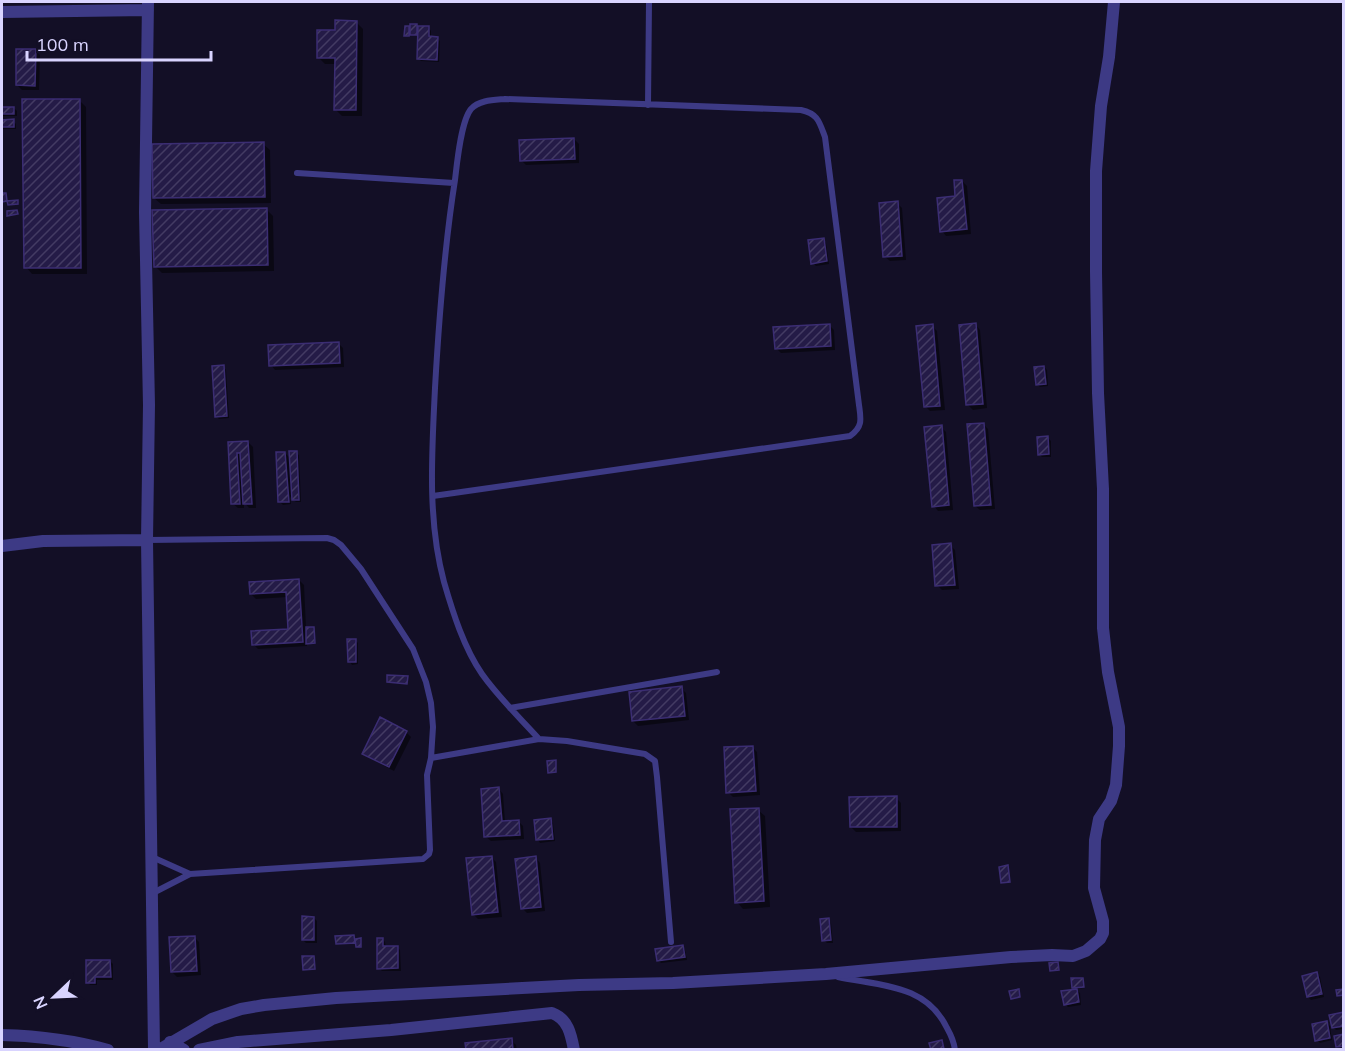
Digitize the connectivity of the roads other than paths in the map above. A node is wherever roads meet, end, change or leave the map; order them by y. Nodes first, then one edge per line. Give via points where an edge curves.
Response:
1 (649, 2) edge
2 (1114, 2) edge
3 (148, 6) edge
4 (2, 12) edge
5 (648, 105) junction
6 (297, 173) dead end
7 (454, 183) junction
8 (433, 496) junction
9 (147, 540) junction
10 (2, 546) edge
11 (717, 672) dead end
12 (510, 708) junction
13 (539, 739) junction
14 (431, 758) junction
15 (152, 856) junction
16 (190, 874) junction
17 (153, 893) junction
18 (671, 942) dead end
19 (826, 974) junction
20 (2, 1035) edge
21 (170, 1042) junction
22 (108, 1050) edge
23 (154, 1050) edge
24 (159, 1050) edge
25 (184, 1050) edge
26 (199, 1050) edge
27 (574, 1050) edge
28 (955, 1050) edge

1 - 5 lane
2 - 19 street via 1096,171 1103,628 1119,727 1116,785 1099,819 1095,840 1094,888 1103,921 1102,933 1080,955 1011,957
3 - 4 street
3 - 9 street
5 - 7 lane via 505,99 483,102 471,109
5 - 8 lane via 801,110 811,112 819,120 825,137 859,405 858,431
6 - 7 lane
7 - 8 lane via 437,350
8 - 12 lane via 437,550 461,633 481,672
9 - 10 street via 43,541
9 - 14 lane via 334,540 362,569 413,649 431,703
9 - 15 street
11 - 12 lane
12 - 13 lane
13 - 14 lane
13 - 18 lane via 637,752 655,761
14 - 16 lane via 427,775 430,850 423,859
15 - 16 lane
15 - 17 street
16 - 17 lane
17 - 23 street
19 - 21 street via 285,1002 226,1013
19 - 28 lane via 885,985 923,998 940,1015
20 - 22 street via 71,1040
21 - 24 street
21 - 25 street
26 - 27 street via 238,1042 552,1013 566,1023

